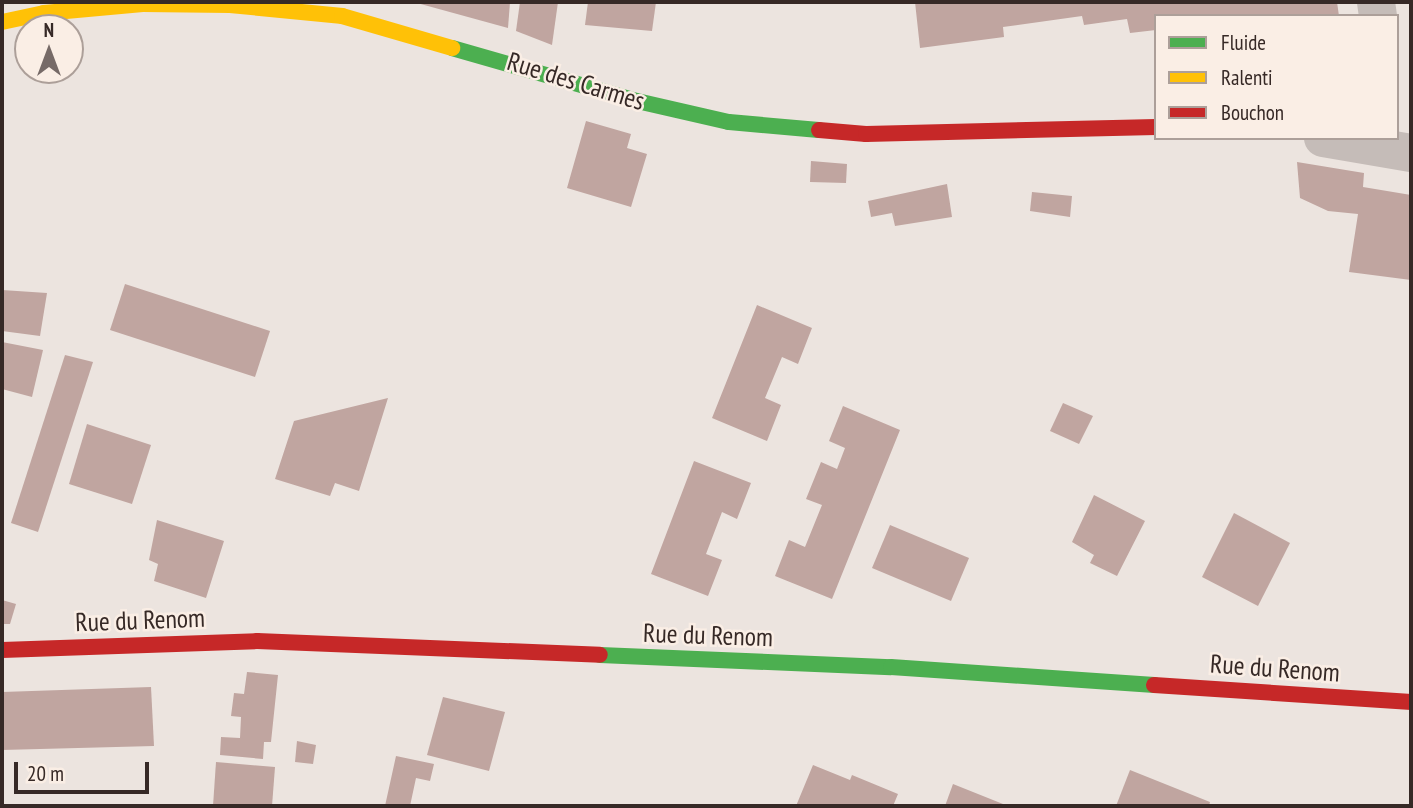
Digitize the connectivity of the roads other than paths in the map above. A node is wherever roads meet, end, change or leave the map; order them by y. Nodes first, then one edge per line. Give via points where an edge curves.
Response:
1 (2, 22) edge
2 (1154, 127) edge
3 (1340, 140) edge
4 (1393, 146) edge
5 (2, 649) edge
6 (1411, 702) edge

1 - 2 street, Rue des Carmes via 143,4 230,5 342,16 637,101 729,122 866,134
3 - 4 street
5 - 6 street, Rue du Renom via 257,641 891,667

